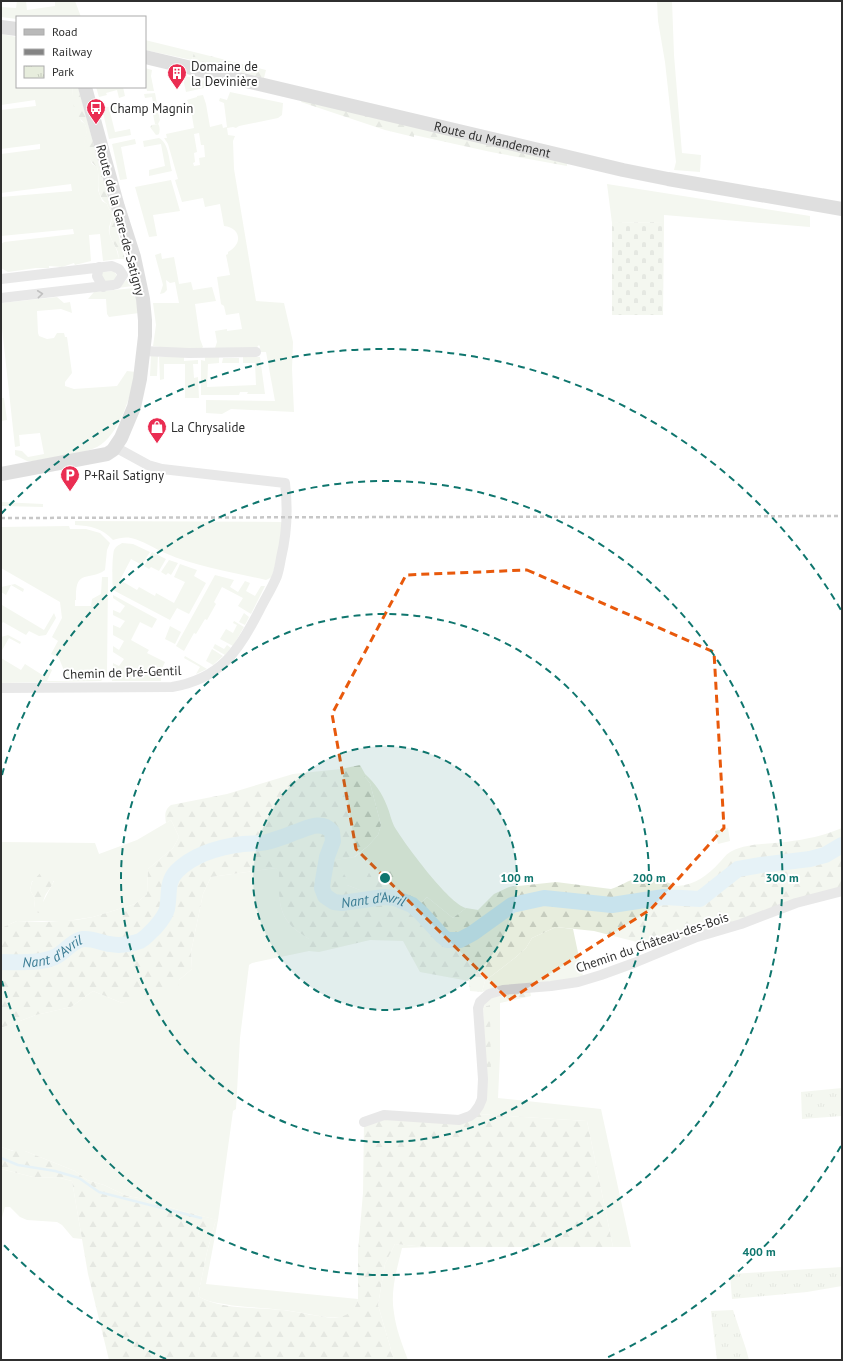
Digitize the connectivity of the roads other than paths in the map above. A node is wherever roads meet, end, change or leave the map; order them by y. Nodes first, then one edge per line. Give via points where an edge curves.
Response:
1 (1, 27) edge
2 (16, 29) edge
3 (146, 58) edge
4 (85, 88) edge
5 (842, 209) edge
6 (100, 267) junction
7 (138, 272) junction
8 (123, 275) junction
9 (1, 279) edge
10 (103, 287) junction
11 (1, 298) edge
12 (143, 351) junction
13 (256, 352) dead end
14 (115, 447) junction
15 (1, 474) edge
16 (1, 688) edge
17 (842, 891) edge
18 (364, 1122) dead end

1 - 2 main road
3 - 5 main road, Route du Mandement via 623,170
4 - 7 main road, Route de la Gare-de-Satigny
6 - 8 street via 116,267
6 - 9 street
6 - 10 street via 97,276
7 - 8 street
7 - 12 main road, Route de la Gare-de-Satigny via 145,320
8 - 10 street via 117,284
11 -> 10 street
12 - 13 street
12 - 14 main road, Route de la Gare-de-Satigny via 134,408
14 - 15 main road via 104,455
14 - 16 street, Chemin de Pré-Gentil via 148,465 162,469 285,482 286,533 273,584 235,652 215,671 194,682 172,687
17 - 18 street, Chemin du Château-des-Bois via 796,903 697,937 578,982 503,990 489,994 482,999 478,1008 483,1091 480,1106 474,1113 459,1120 384,1115

